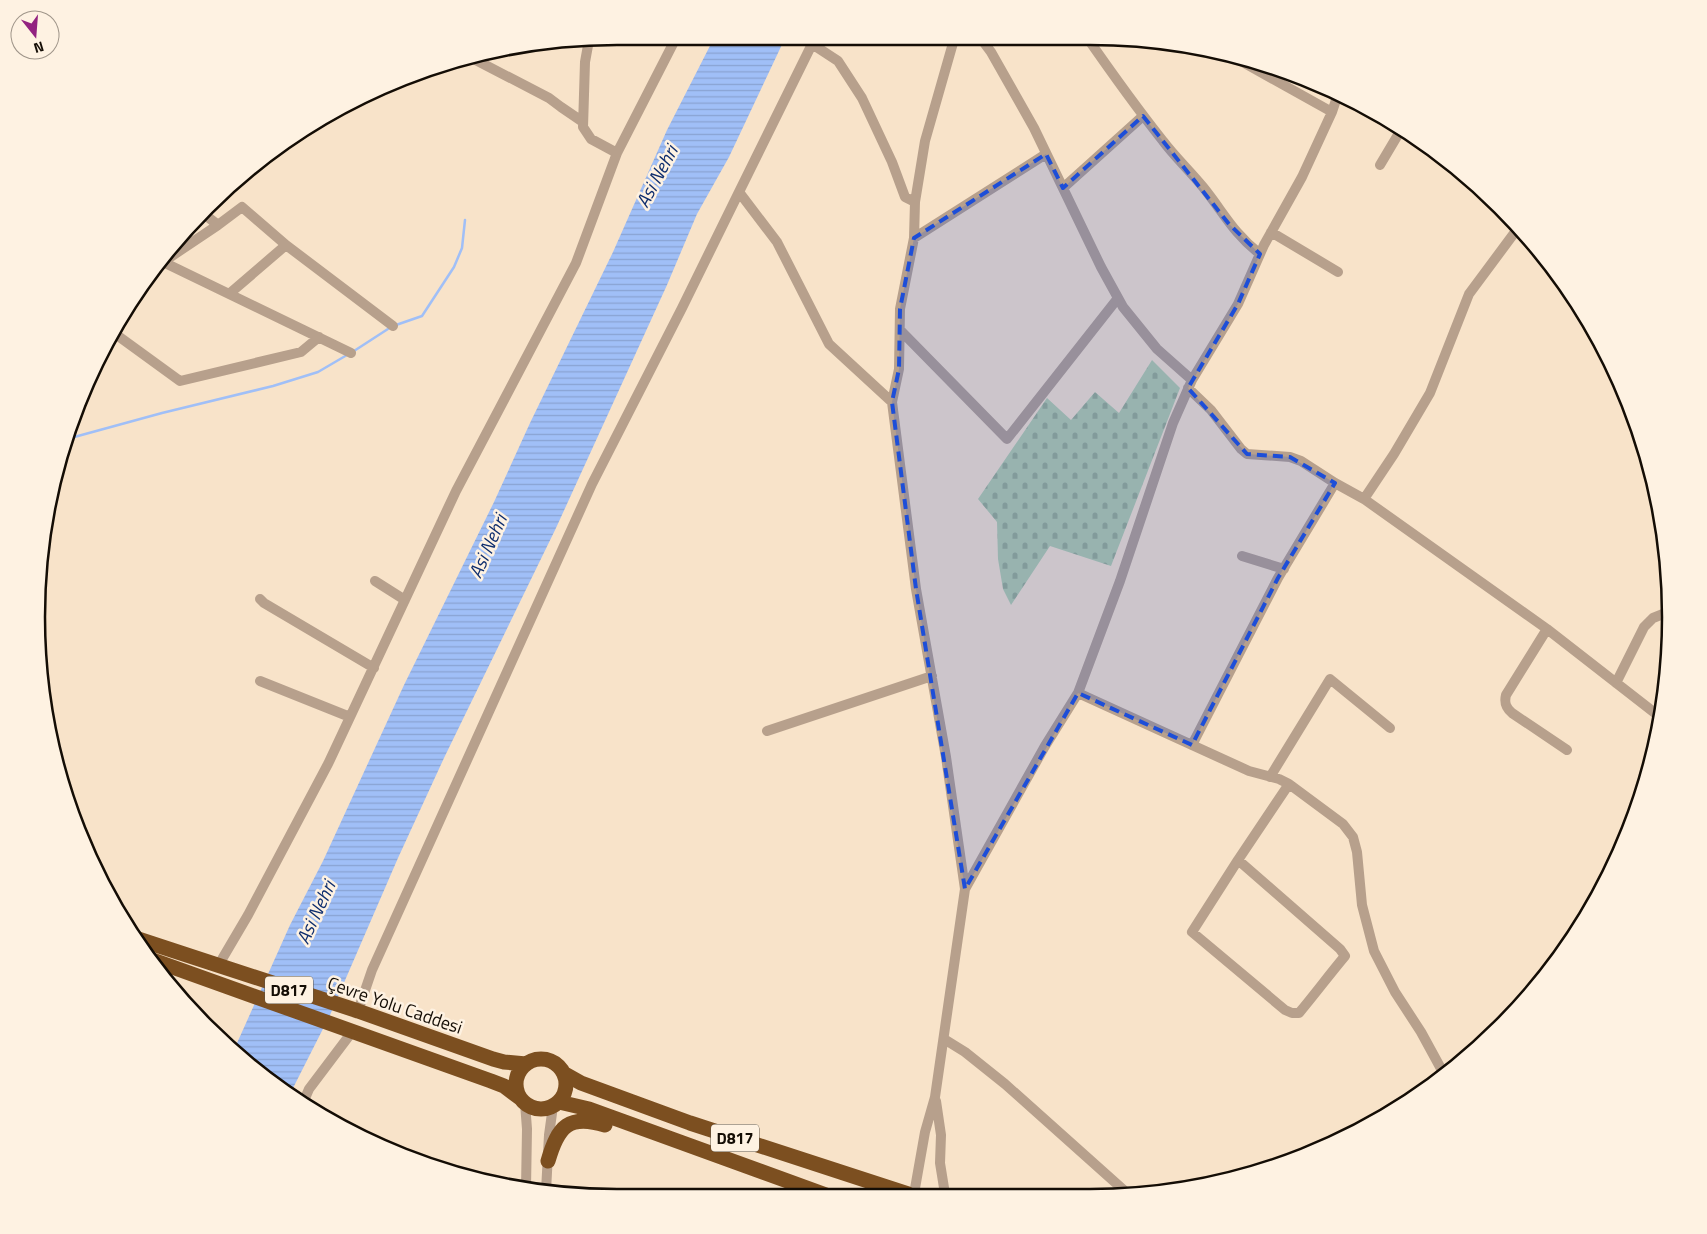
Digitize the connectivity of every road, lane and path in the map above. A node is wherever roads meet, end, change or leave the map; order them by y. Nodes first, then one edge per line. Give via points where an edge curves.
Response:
1 (672, 45) edge
2 (812, 45) edge
3 (820, 45) edge
4 (953, 45) edge
5 (985, 45) edge
6 (1092, 45) edge
7 (588, 46) edge
8 (479, 62) edge
9 (1256, 69) edge
10 (1336, 101) edge
11 (1332, 112) junction
12 (1143, 116) junction
13 (583, 122) junction
14 (1398, 135) edge
15 (617, 153) junction
16 (1046, 154) junction
17 (1380, 165) dead end
18 (1063, 188) junction
19 (739, 192) junction
20 (915, 202) junction
21 (209, 218) edge
22 (218, 225) junction
23 (1271, 232) junction
24 (1514, 234) edge
25 (914, 238) junction
26 (286, 245) junction
27 (176, 253) edge
28 (1260, 254) junction
29 (167, 264) edge
30 (1338, 272) dead end
31 (229, 294) junction
32 (1118, 298) junction
33 (393, 326) dead end
34 (900, 330) junction
35 (119, 337) edge
36 (319, 337) junction
37 (351, 353) dead end
38 (1190, 384) junction
39 (892, 402) junction
40 (1335, 483) junction
41 (1364, 499) junction
42 (1242, 556) dead end
43 (1284, 569) junction
44 (374, 582) dead end
45 (260, 598) dead end
46 (405, 600) junction
47 (1662, 614) edge
48 (1547, 629) junction
49 (374, 668) junction
50 (932, 676) junction
51 (260, 681) dead end
52 (1616, 683) junction
53 (1078, 693) junction
54 (1654, 712) edge
55 (350, 717) junction
56 (1390, 728) dead end
57 (767, 731) dead end
58 (1192, 745) junction
59 (1567, 750) dead end
60 (1270, 777) junction
61 (1289, 784) junction
62 (1238, 860) junction
63 (965, 889) junction
64 (146, 942) edge
65 (160, 961) edge
66 (225, 974) junction
67 (353, 1010) junction
68 (346, 1030) junction
69 (944, 1039) junction
70 (526, 1064) junction
71 (1441, 1069) edge
72 (565, 1074) junction
73 (306, 1097) edge
74 (935, 1097) junction
75 (522, 1100) junction
76 (556, 1104) junction
77 (637, 1127) junction
78 (548, 1161) junction
79 (526, 1181) edge
80 (546, 1184) edge
81 (1122, 1188) edge
82 (809, 1189) edge
83 (892, 1189) edge
84 (915, 1189) edge
85 (944, 1189) edge

1 - 15 street
2 - 19 street
3 - 20 street via 838,61 862,98 905,197
4 - 20 street via 925,141
5 - 16 street
6 - 12 street
7 - 13 street
8 - 13 street via 549,98
9 - 11 street
10 - 11 street
11 - 23 street via 1302,177
12 - 18 street
12 - 28 street via 1204,188 1229,224
13 - 15 street via 591,139
14 - 17 street
15 - 46 street via 576,264 456,492
16 - 18 street
16 - 25 street
18 - 32 street
19 - 39 street via 777,242 829,344
19 - 67 street via 592,484
20 - 25 street
21 - 22 street
22 - 26 street via 242,207
22 - 27 street
23 - 28 street
23 - 30 street
24 - 41 street via 1469,294 1430,393
25 - 34 street via 900,309
26 - 31 street
26 - 33 street
28 - 38 street via 1238,304
29 - 31 street
31 - 36 street
32 - 34 street via 1007,439
32 - 38 street via 1157,349
34 - 39 street via 900,369
35 - 36 street via 180,381 301,352
36 - 37 street
38 - 40 street via 1247,454 1290,457 1302,461
38 - 53 street via 1172,423 1120,581
39 - 50 street via 916,589
40 - 41 street
40 - 43 street
41 - 48 street
42 - 43 street
43 - 58 street
44 - 46 street
45 - 49 street
46 - 49 street
47 - 52 street via 1644,626
48 - 52 street
48 - 59 street via 1506,695 1506,704 1512,713
49 - 55 street
50 - 57 street
50 - 63 street
51 - 55 street
52 - 54 street
53 - 58 street
53 - 63 street
55 - 66 street via 248,915
56 - 60 street via 1330,679
58 - 60 street
60 - 61 street
61 - 62 street
61 - 71 street via 1343,824 1354,837 1362,905 1374,951
62 - 62 street via 1192,932 1285,1010 1299,1013 1344,956 1340,949
63 - 69 street
64 - 66 highway, Çevre Yolu Caddesi / D817
65 - 66 highway, Çevre Yolu Caddesi / D817
66 - 67 highway, Çevre Yolu Caddesi / D817
66 - 68 highway, Çevre Yolu Caddesi / D817
67 - 70 highway, Çevre Yolu Caddesi / D817 via 493,1059
68 - 73 street
68 - 75 highway, Çevre Yolu Caddesi / D817 via 504,1086
69 - 74 street
69 - 81 street via 1005,1084
70 - 72 highway, Çevre Yolu Caddesi / D817 via 540,1058 548,1059
70 - 75 highway via 516,1083
72 - 76 highway via 564,1096
72 - 83 highway, Çevre Yolu Caddesi / D817 via 690,1124
74 - 84 street
74 - 85 street
75 - 76 highway, Çevre Yolu Caddesi / D817 via 538,1109
75 - 79 street via 527,1128
76 - 77 highway, Çevre Yolu Caddesi / D817 via 589,1109
76 - 78 street
77 - 78 highway via 624,1129 588,1120 577,1121 560,1132 553,1142
77 - 82 highway, Çevre Yolu Caddesi / D817
78 - 80 street

